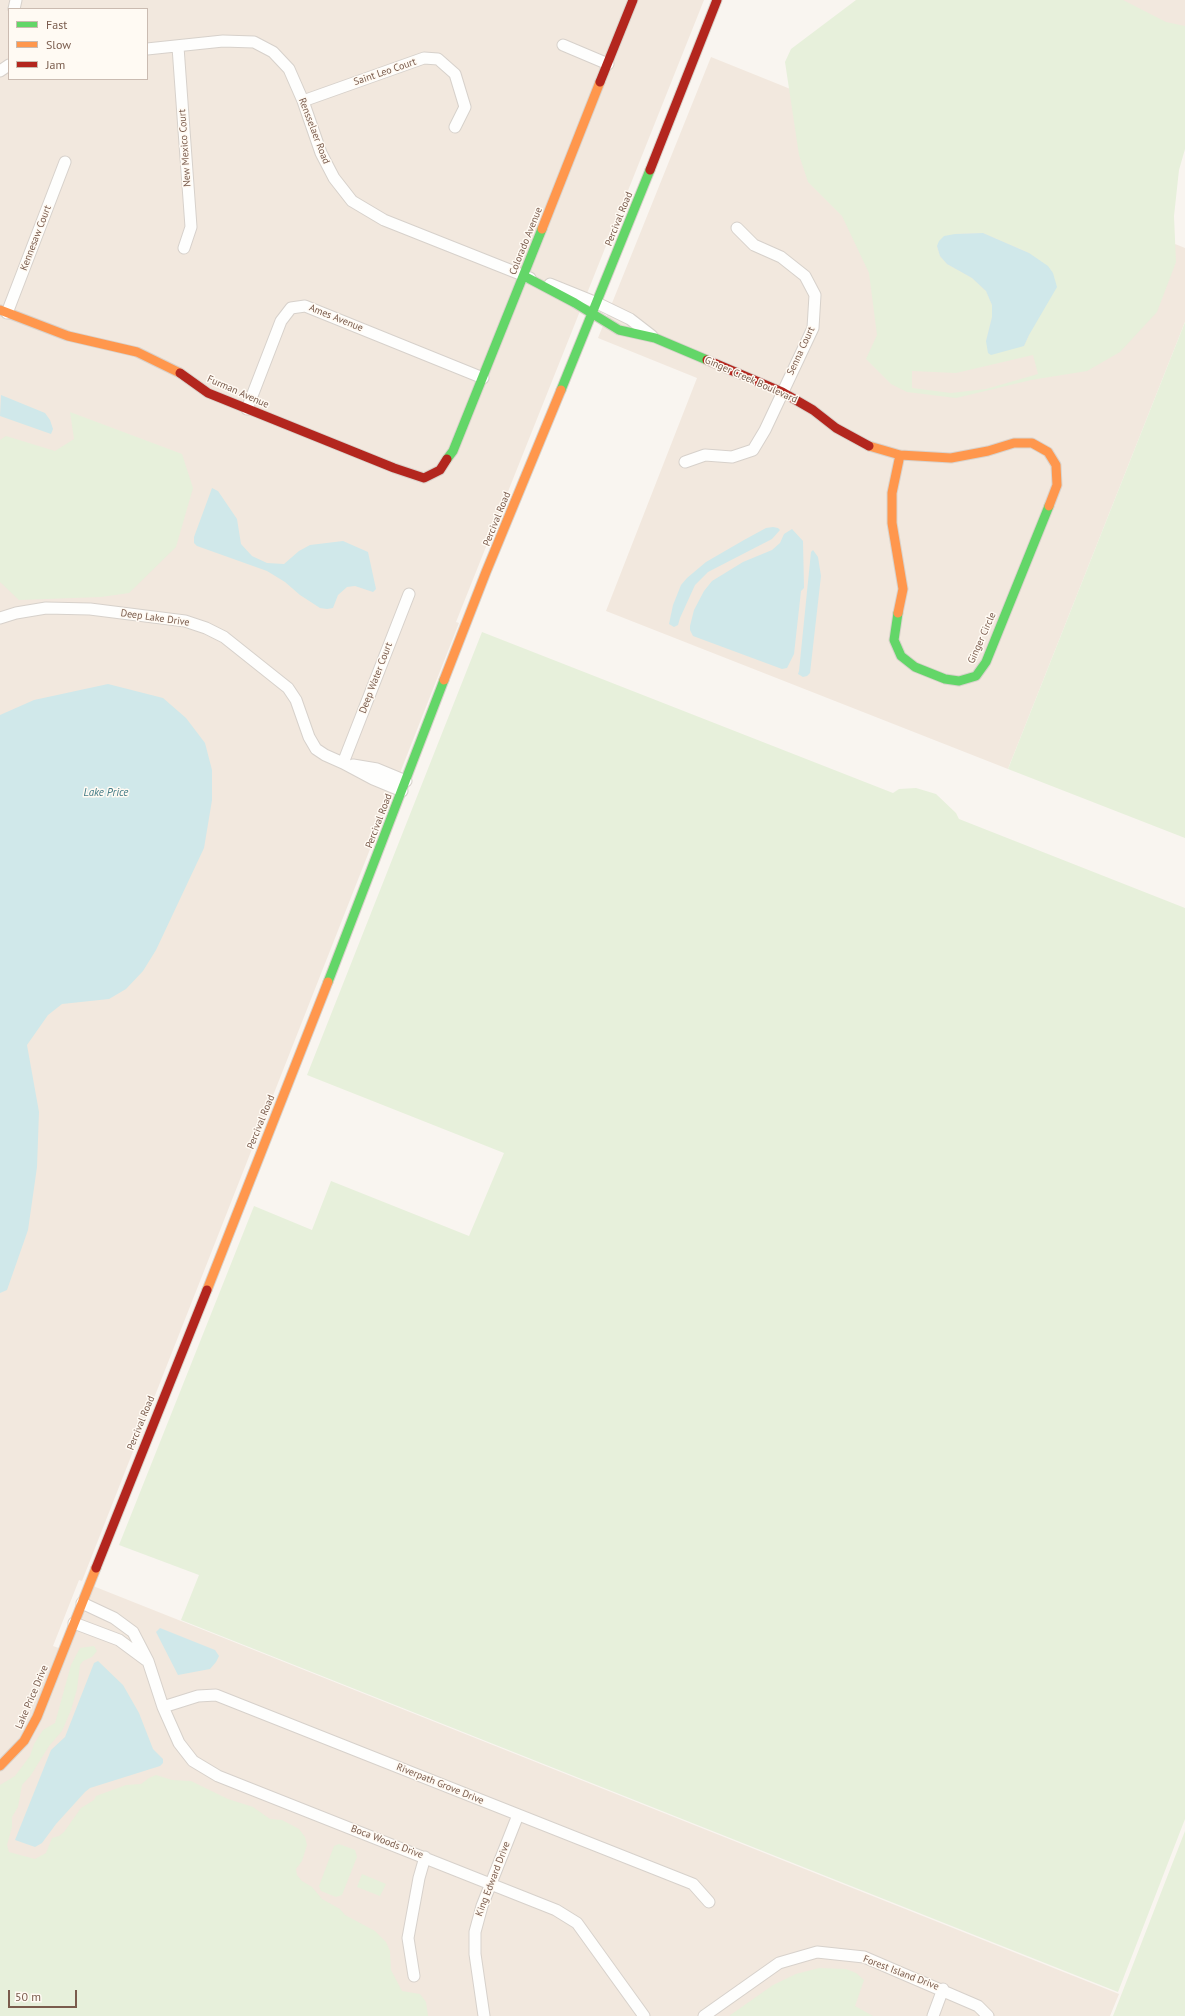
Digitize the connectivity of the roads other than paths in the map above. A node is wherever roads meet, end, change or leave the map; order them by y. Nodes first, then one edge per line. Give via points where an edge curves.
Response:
1 (633, 0) edge
2 (717, 0) edge
3 (563, 45) dead end
4 (178, 47) junction
5 (148, 49) edge
6 (608, 64) junction
7 (303, 101) junction
8 (456, 127) dead end
9 (65, 162) dead end
10 (737, 228) dead end
11 (184, 248) dead end
12 (524, 276) junction
13 (597, 303) junction
14 (4, 311) edge
15 (592, 315) junction
16 (655, 338) junction
17 (483, 378) junction
18 (782, 392) junction
19 (247, 409) junction
20 (1048, 452) joint
21 (900, 454) junction
22 (685, 462) dead end
23 (424, 478) joint
24 (409, 594) dead end
25 (0, 618) edge
26 (343, 762) junction
27 (404, 786) junction
28 (82, 1604) junction
29 (74, 1623) junction
30 (63, 1650) joint
31 (148, 1661) junction
32 (163, 1707) junction
33 (0, 1766) edge
34 (518, 1815) junction
35 (425, 1857) junction
36 (491, 1884) junction
37 (709, 1902) dead end
38 (414, 1976) dead end
39 (943, 1989) junction
40 (484, 2016) edge
41 (644, 2016) edge
42 (704, 2016) edge
43 (932, 2016) edge
44 (988, 2016) edge

1 - 6 street, Colorado Avenue
2 - 13 street, Percival Road
3 - 6 street
4 - 5 street, Rensselaer Road
4 - 7 street, Rensselaer Road via 223,41 254,42 273,52 289,69
4 - 11 street, New Mexico Court via 191,227
6 - 12 street, Colorado Avenue
7 - 8 street, Saint Leo Court via 424,58 438,59 455,74 465,107
7 - 12 street, Rensselaer Road via 321,153 334,178 352,201 384,220
9 - 14 street, Kennesaw Court
10 - 18 street, Senna Court via 754,245 781,257 805,276 815,295 813,328
12 - 13 street, Rensselaer Road via 561,287
12 - 15 street, Rensselaer Road
12 - 17 street, Colorado Avenue
13 - 15 street, Percival Road
13 - 16 street, Ginger Creek Boulevard via 630,319
14 - 19 street, Furman Avenue via 68,336 137,352 174,369 208,393
15 - 16 street, Ginger Creek Boulevard via 619,330
15 - 27 street, Percival Road via 486,572
16 - 18 street, Ginger Creek Boulevard
17 - 19 street, Ames Avenue via 305,306 291,308 281,321
17 - 23 street, Colorado Avenue via 453,451 440,470
18 - 21 street, Ginger Creek Boulevard via 864,444
18 - 22 street, Senna Court via 753,450 732,457 705,455
19 - 23 street, Furman Avenue
20 - 21 street, Ginger Creek Boulevard via 1032,443 1014,443 951,458
20 - 21 street, Ginger Circle via 1056,465 1057,485 986,662 976,676 959,681 945,679 915,667 901,656 894,640 903,589 892,523 892,493
24 - 26 street, Deep Water Court
25 - 26 street, Deep Lake Drive via 46,608 90,609 185,621 206,628 224,637 288,688 296,700 316,749
26 - 27 street, Deep Lake Drive
27 - 28 street, Percival Road
28 - 29 street, Percival Road
28 - 31 street, Boca Woods Drive via 114,1618 133,1632
29 - 30 street, Percival Road
29 - 31 street via 119,1640
30 - 33 street, Lake Price Drive via 37,1717 24,1741
31 - 32 street, Boca Woods Drive
32 - 34 street, Riverpath Grove Drive via 198,1696 216,1696
32 - 35 street, Boca Woods Drive via 180,1743 193,1761 218,1776
34 - 36 street, King Edward Drive
34 - 37 street, Riverpath Grove Drive via 692,1884
35 - 36 street, Boca Woods Drive
35 - 38 street via 408,1938
36 - 40 street, King Edward Drive via 475,1932 475,1954
36 - 41 street, Boca Woods Drive via 556,1910 577,1923
39 - 42 street, Forest Island Drive via 864,1957 817,1952 779,1963
39 - 43 street
39 - 44 street, Forest Island Drive via 978,2006

